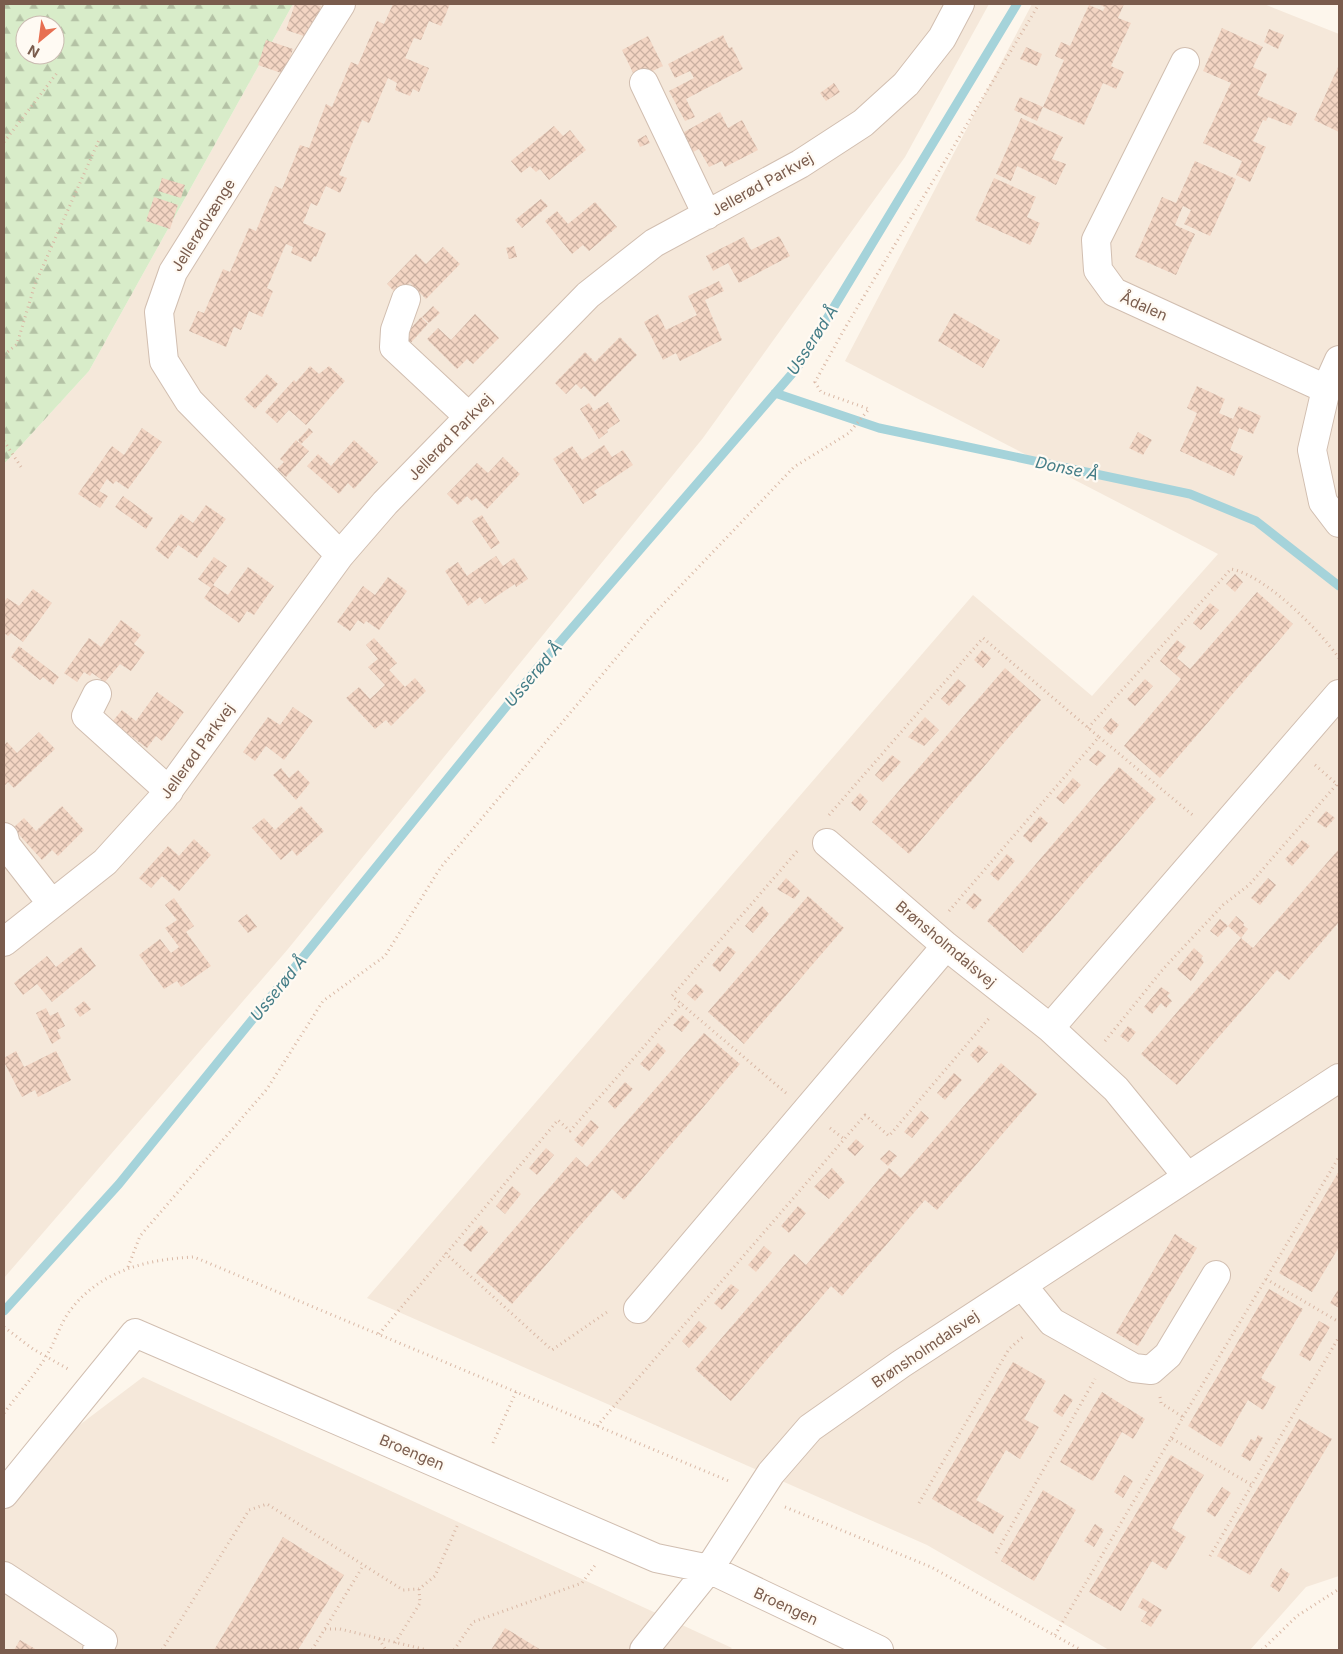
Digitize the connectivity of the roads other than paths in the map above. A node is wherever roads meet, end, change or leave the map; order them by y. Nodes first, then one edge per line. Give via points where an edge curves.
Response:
1 (341, 4) edge
2 (960, 4) edge
3 (1185, 62) dead end
4 (644, 83) dead end
5 (707, 215) junction
6 (406, 298) dead end
7 (1339, 360) edge
8 (1326, 389) junction
9 (469, 417) junction
10 (1339, 523) edge
11 (340, 555) junction
12 (97, 694) dead end
13 (1339, 694) edge
14 (169, 791) junction
15 (4, 837) edge
16 (820, 838) road end
17 (52, 904) junction
18 (938, 939) junction
19 (4, 942) edge
20 (1050, 1028) junction
21 (1339, 1078) edge
22 (1187, 1176) junction
23 (1216, 1275) dead end
24 (1022, 1285) junction
25 (638, 1309) road end
26 (4, 1494) edge
27 (709, 1569) junction
28 (4, 1576) edge
29 (97, 1650) edge
30 (644, 1650) edge
31 (879, 1650) edge

1 - 11 street, Jellerødvænge via 173,272 159,312 164,360 189,401
2 - 5 street, Jellerød Parkvej via 942,38 906,84 863,124 800,164
3 - 8 street, Ådalen via 1096,240 1098,270 1114,292
4 - 5 street
5 - 9 street, Jellerød Parkvej via 654,242 588,295
6 - 9 street via 394,347
7 - 8 street
8 - 10 street via 1312,450 1323,502
9 - 11 street, Jellerød Parkvej via 385,503
11 - 14 street, Jellerød Parkvej
12 - 14 street via 86,716
13 - 20 street
14 - 17 street, Jellerød Parkvej via 106,862
15 - 17 street via 6,845
16 - 18 street, Brønsholmdalsvej
17 - 19 street, Jellerød Parkvej
18 - 20 street, Brønsholmdalsvej
18 - 25 street via 807,1110
20 - 22 street, Brønsholmdalsvej via 1116,1089
21 - 22 street, Brønsholmdalsvej
22 - 24 street, Brønsholmdalsvej
23 - 24 street via 1168,1355 1151,1370 1134,1368 1052,1322
24 - 27 street, Brønsholmdalsvej via 810,1428 771,1473
26 - 27 street, Broengen via 136,1333 656,1558
27 - 30 street, Brønsholmdalsvej
27 - 31 street, Broengen
28 - 29 street via 103,1641

